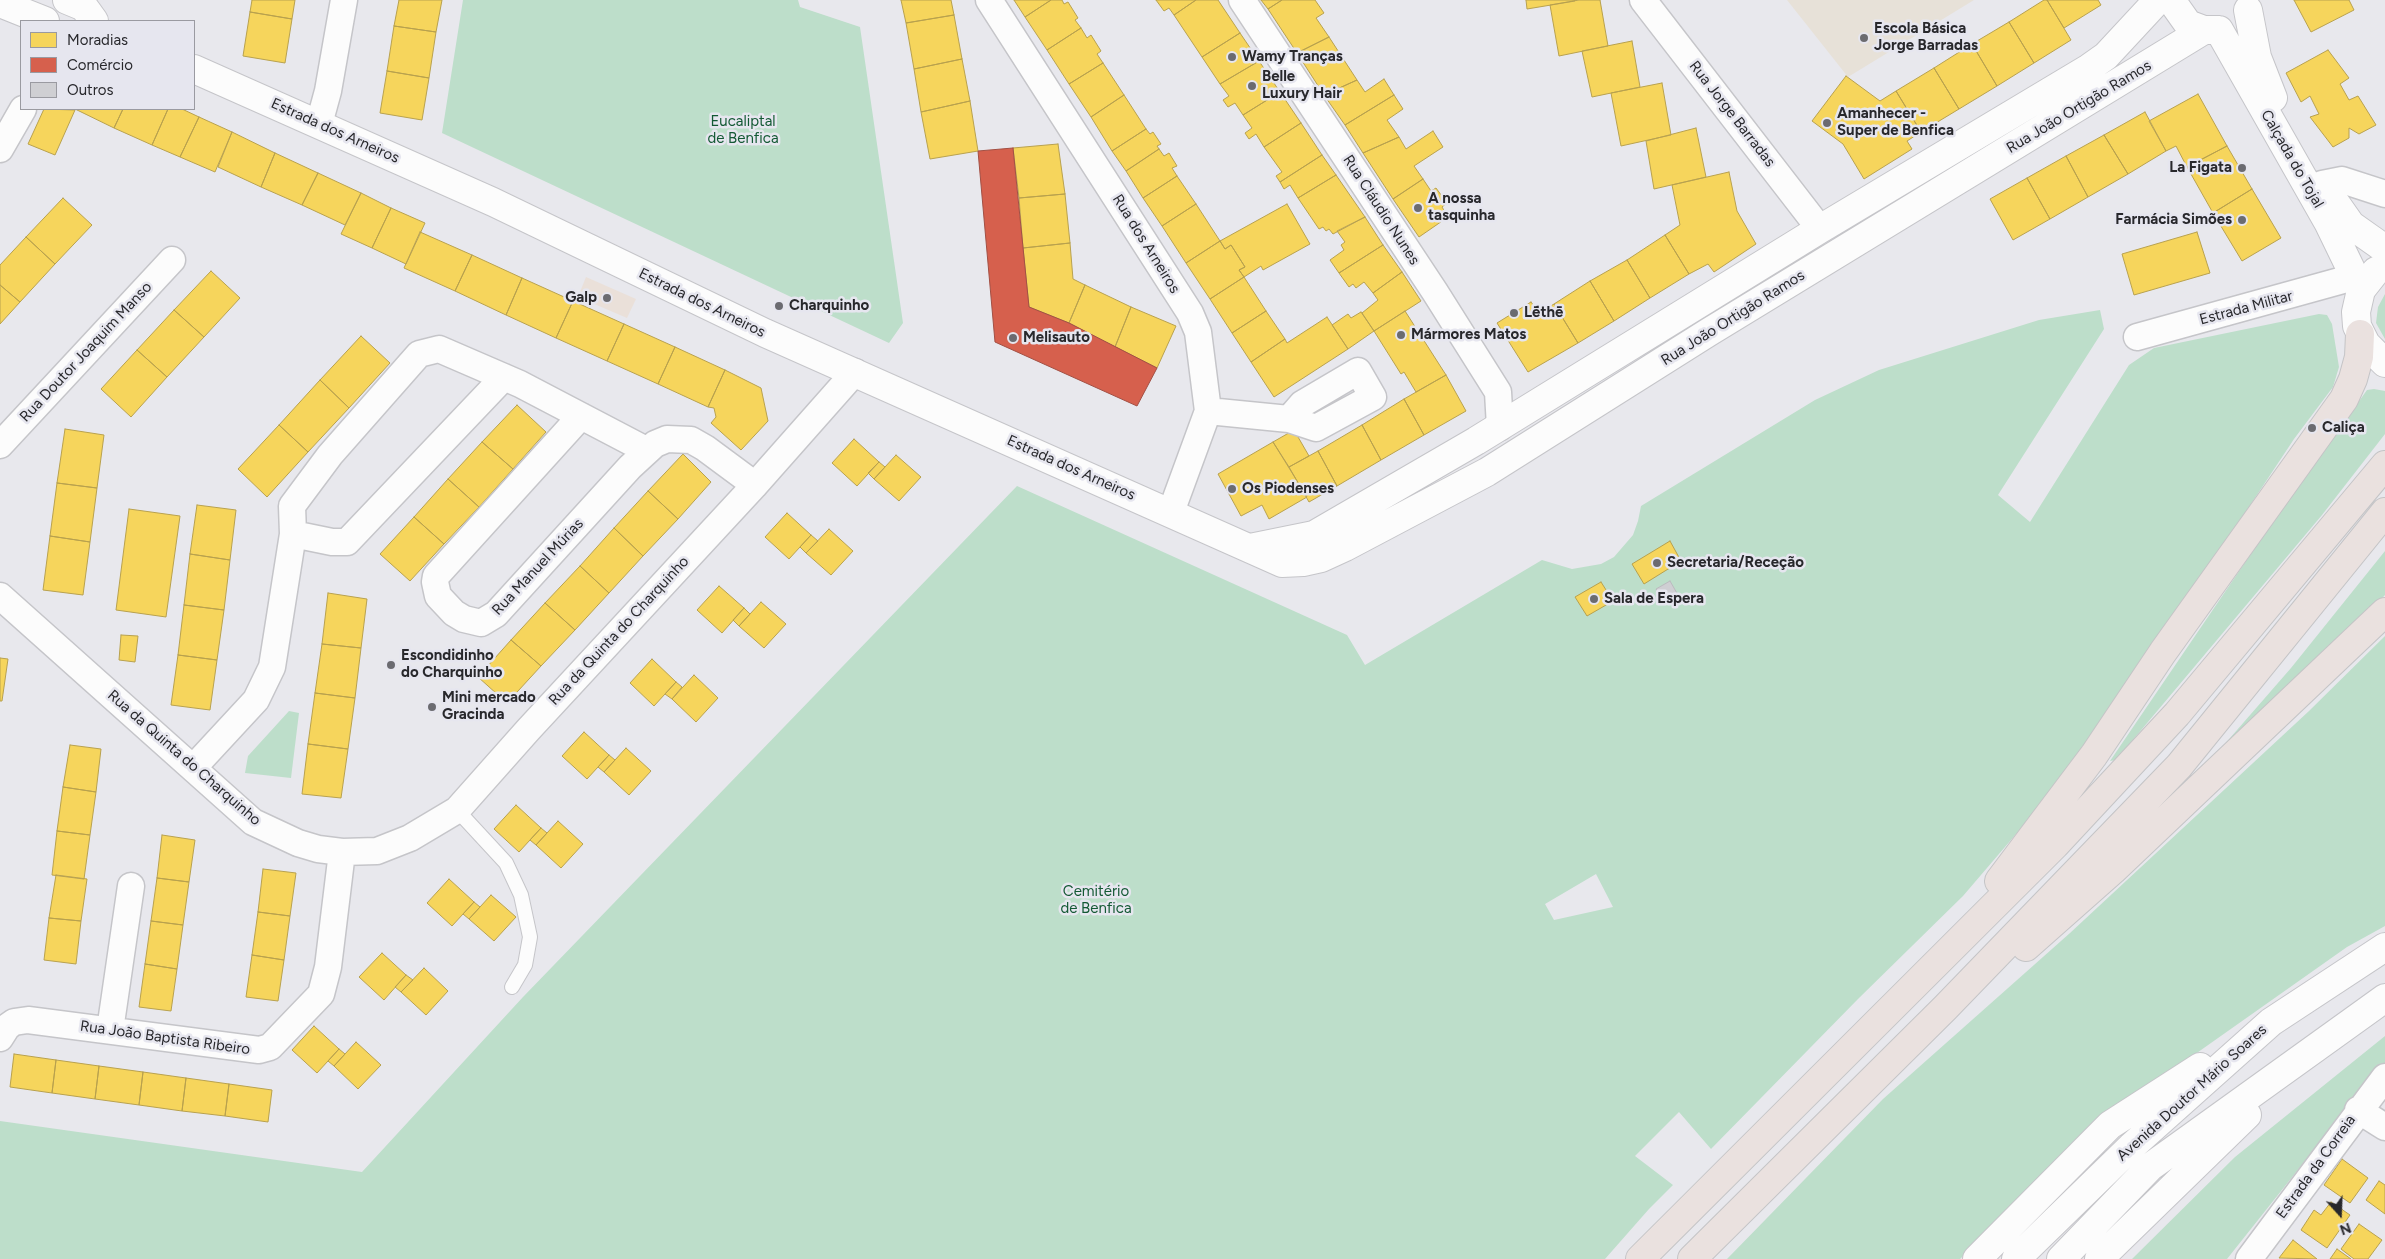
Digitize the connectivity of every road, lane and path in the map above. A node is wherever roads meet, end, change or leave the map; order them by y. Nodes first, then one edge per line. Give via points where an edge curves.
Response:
1 (68, 0) edge
2 (344, 0) edge
3 (989, 0) edge
4 (1242, 0) edge
5 (1643, 0) edge
6 (2158, 0) edge
7 (2171, 0) edge
8 (0, 3) edge
9 (2251, 5) edge
10 (42, 20) edge
11 (93, 20) edge
12 (2211, 30) junction
13 (195, 69) edge
14 (22, 110) edge
15 (319, 124) junction
16 (0, 149) edge
17 (2322, 184) junction
18 (2385, 194) edge
19 (1820, 229) junction
20 (2385, 249) edge
21 (1839, 253) junction
22 (172, 260) dead end
23 (2385, 267) edge
24 (2358, 283) junction
25 (2360, 334) junction
26 (2137, 337) dead end
27 (2385, 363) edge
28 (855, 372) junction
29 (504, 377) junction
30 (1208, 411) junction
31 (581, 416) junction
32 (1289, 419) dead end
33 (1500, 426) junction
34 (0, 445) edge
35 (646, 450) junction
36 (1501, 464) junction
37 (2385, 465) edge
38 (755, 486) junction
39 (1171, 512) junction
40 (2385, 512) edge
41 (1211, 533) joint
42 (293, 534) junction
43 (1250, 548) junction
44 (0, 596) edge
45 (2385, 612) edge
46 (193, 768) junction
47 (457, 810) junction
48 (342, 852) junction
49 (131, 886) dead end
50 (2385, 947) edge
51 (1925, 975) junction
52 (512, 987) dead end
53 (2385, 998) edge
54 (1945, 1008) junction
55 (2271, 1022) junction
56 (110, 1030) junction
57 (0, 1038) edge
58 (2326, 1040) junction
59 (2385, 1077) edge
60 (2358, 1110) junction
61 (2385, 1127) edge
62 (1640, 1259) edge
63 (1692, 1259) edge
64 (1977, 1259) edge
65 (2016, 1259) edge
66 (2061, 1259) edge
67 (2100, 1259) edge
68 (2249, 1259) edge

1 - 11 street via 84,8
2 - 15 street
3 - 30 street, Rua dos Arneiros via 1190,313 1198,332
4 - 33 street, Rua Cláudio Nunes via 1498,392
5 - 19 street, Rua Jorge Barradas
6 - 19 street, Rua João Ortigão Ramos via 2106,56
7 - 12 street, Calçada do Tojal via 2188,24
8 - 10 street
9 - 12 street, Calçada do Tojal via 2230,26
9 - 17 street, Calçada do Tojal via 2257,57 2272,96
12 - 21 street, Rua João Ortigão Ramos
12 - 24 street, Calçada do Tojal via 2328,222
13 - 15 street, Estrada dos Arneiros
14 - 16 street
15 - 28 street, Estrada dos Arneiros
17 - 18 street via 2342,180
17 - 20 street, Calçada do Tojal via 2350,225
19 - 21 lane
19 - 33 street, Rua João Ortigão Ramos
21 - 36 street, Rua João Ortigão Ramos
22 - 34 street, Rua Doutor Joaquim Manso
23 - 24 street
24 - 25 street via 2356,312
24 - 26 street, Estrada Militar
25 - 27 street
25 - 51 highway via 2357,364 2344,398 2163,652 2094,755
28 - 38 street, Rua da Quinta do Charquinho
28 - 39 street, Estrada dos Arneiros
29 - 31 street
29 - 42 street via 347,542
29 - 42 street via 439,349 419,354 330,455 292,506
30 - 32 street
30 - 39 street, Rua dos Arneiros
31 - 35 street
31 - 35 street, Rua Manuel Múrias via 436,576 434,582 438,596 454,613 464,619 482,622 496,614
33 - 36 lane
33 - 43 street, Rua João Ortigão Ramos via 1314,535
35 - 38 street, Rua Manuel Múrias via 667,439 691,440
36 - 43 street, Rua João Ortigão Ramos via 1386,527 1321,558 1282,563
37 - 51 highway via 2176,714 2055,845
38 - 47 street, Rua da Quinta do Charquinho
39 - 41 street, Estrada dos Arneiros
40 - 54 highway via 2179,766
41 - 43 street, Rua João Ortigão Ramos
42 - 46 street via 272,667 256,700
44 - 46 street, Rua da Quinta do Charquinho
45 - 54 highway via 2037,939
46 - 48 street, Rua da Quinta do Charquinho via 253,822 298,843
47 - 48 street, Rua da Quinta do Charquinho via 410,838 377,851
47 - 52 lane via 506,863 521,895 530,937 525,964
48 - 56 street, Rua João Baptista Ribeiro via 328,967 321,994 276,1043 259,1050
49 - 56 street
50 - 55 street, Avenida Doutor Mário Soares
51 - 62 highway
53 - 58 street, Avenida Doutor Mário Soares
54 - 63 highway
55 - 64 street via 2110,1125
55 - 65 street, Avenida Doutor Mário Soares via 2132,1147
56 - 57 street, Rua João Baptista Ribeiro via 21,1020 7,1027
58 - 66 street, Avenida Doutor Mário Soares via 2150,1167
58 - 67 street
59 - 60 street, Estrada da Correia
60 - 61 street
60 - 68 street, Estrada da Correia

